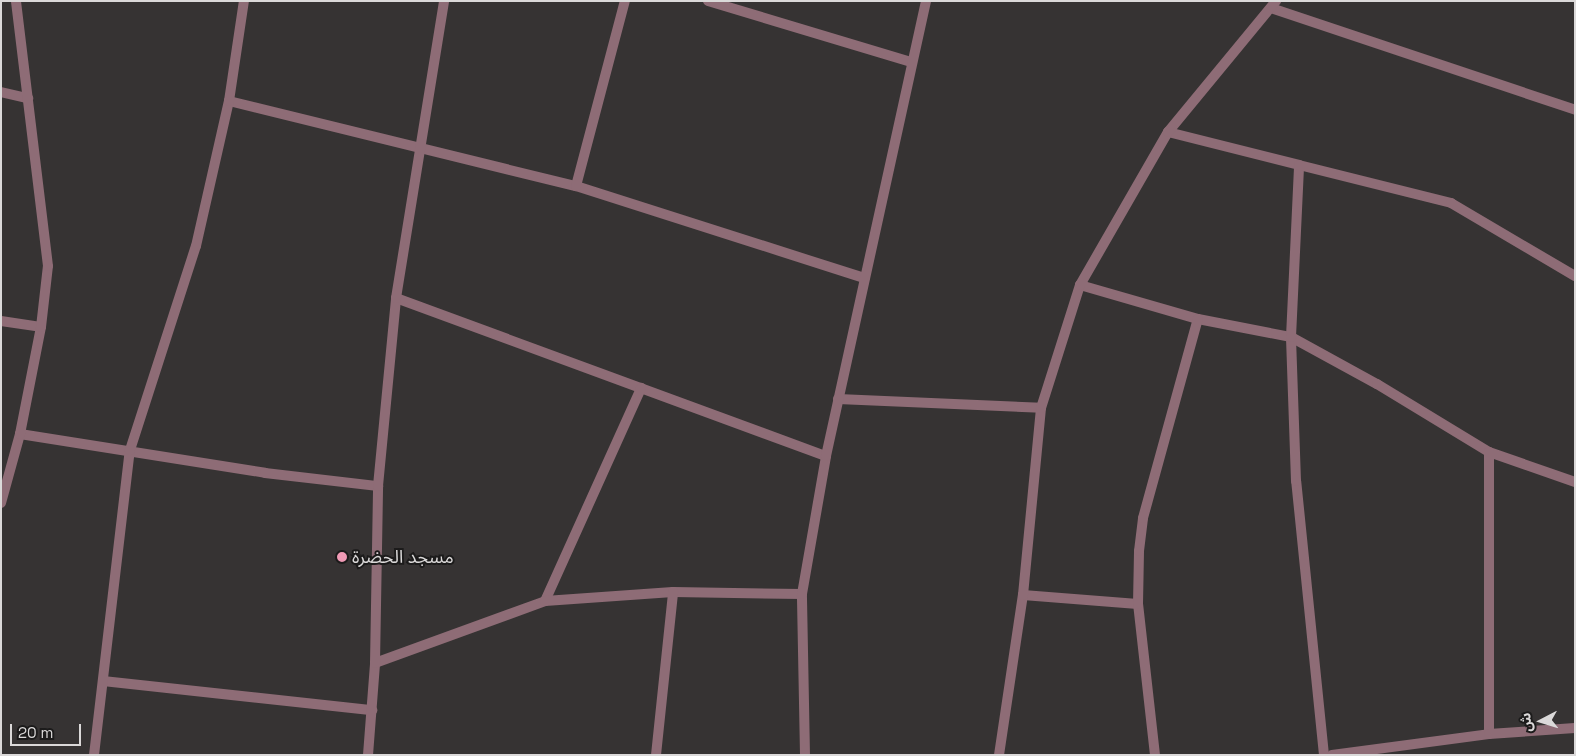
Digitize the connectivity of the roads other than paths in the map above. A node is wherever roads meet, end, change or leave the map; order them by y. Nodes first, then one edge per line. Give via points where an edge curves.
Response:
1 (16, 1) edge
2 (244, 1) edge
3 (444, 1) edge
4 (625, 1) edge
5 (708, 1) edge
6 (926, 1) edge
7 (1273, 4) edge
8 (911, 62) junction
9 (1, 92) edge
10 (28, 98) junction
11 (229, 102) junction
12 (1575, 110) edge
13 (1168, 132) junction
14 (419, 148) junction
15 (1299, 165) junction
16 (576, 186) junction
17 (1575, 276) edge
18 (865, 278) junction
19 (1080, 285) junction
20 (396, 298) junction
21 (1198, 319) junction
22 (1, 321) edge
23 (41, 327) junction
24 (1291, 337) junction
25 (641, 388) junction
26 (838, 399) junction
27 (1040, 408) junction
28 (20, 434) junction
29 (130, 450) junction
30 (1488, 452) junction
31 (826, 456) junction
32 (1575, 482) edge
33 (378, 486) junction
34 (1, 503) edge
35 (673, 592) junction
36 (802, 594) junction
37 (1023, 595) junction
38 (545, 601) junction
39 (1138, 604) junction
40 (374, 663) junction
41 (103, 681) junction
42 (372, 710) junction
43 (1575, 728) edge
44 (1489, 734) junction
45 (94, 755) edge
46 (368, 755) edge
47 (656, 755) edge
48 (805, 755) edge
49 (999, 755) edge
50 (1155, 755) edge
51 (1324, 755) edge
52 (1332, 755) edge

1 - 10 street
2 - 11 street
3 - 14 street
4 - 16 street
5 - 8 street
6 - 8 street
7 - 12 street
7 - 13 street
8 - 18 street
9 - 10 street
10 - 23 street via 40,209 47,237 48,266
11 - 14 street
11 - 29 street via 196,246
13 - 15 street
13 - 19 street
14 - 16 street
14 - 20 street
15 - 17 street via 1451,203
15 - 24 street
16 - 18 street
18 - 26 street
19 - 21 street
19 - 27 street
20 - 25 street
20 - 33 street
21 - 24 street
21 - 39 street via 1143,518
22 - 23 street
23 - 28 street
24 - 30 street via 1377,384
24 - 51 street via 1296,481
25 - 31 street
25 - 38 street
26 - 27 street
26 - 31 street
27 - 37 street
28 - 29 street
28 - 34 street
29 - 33 street via 265,473
29 - 41 street
30 - 32 street
30 - 44 street
31 - 36 street
33 - 40 street
35 - 36 street
35 - 38 street
35 - 47 street
36 - 48 street
37 - 39 street
37 - 49 street
38 - 40 street
39 - 50 street
40 - 42 street
41 - 42 street
41 - 45 street
42 - 46 street
43 - 44 street
44 - 52 street

